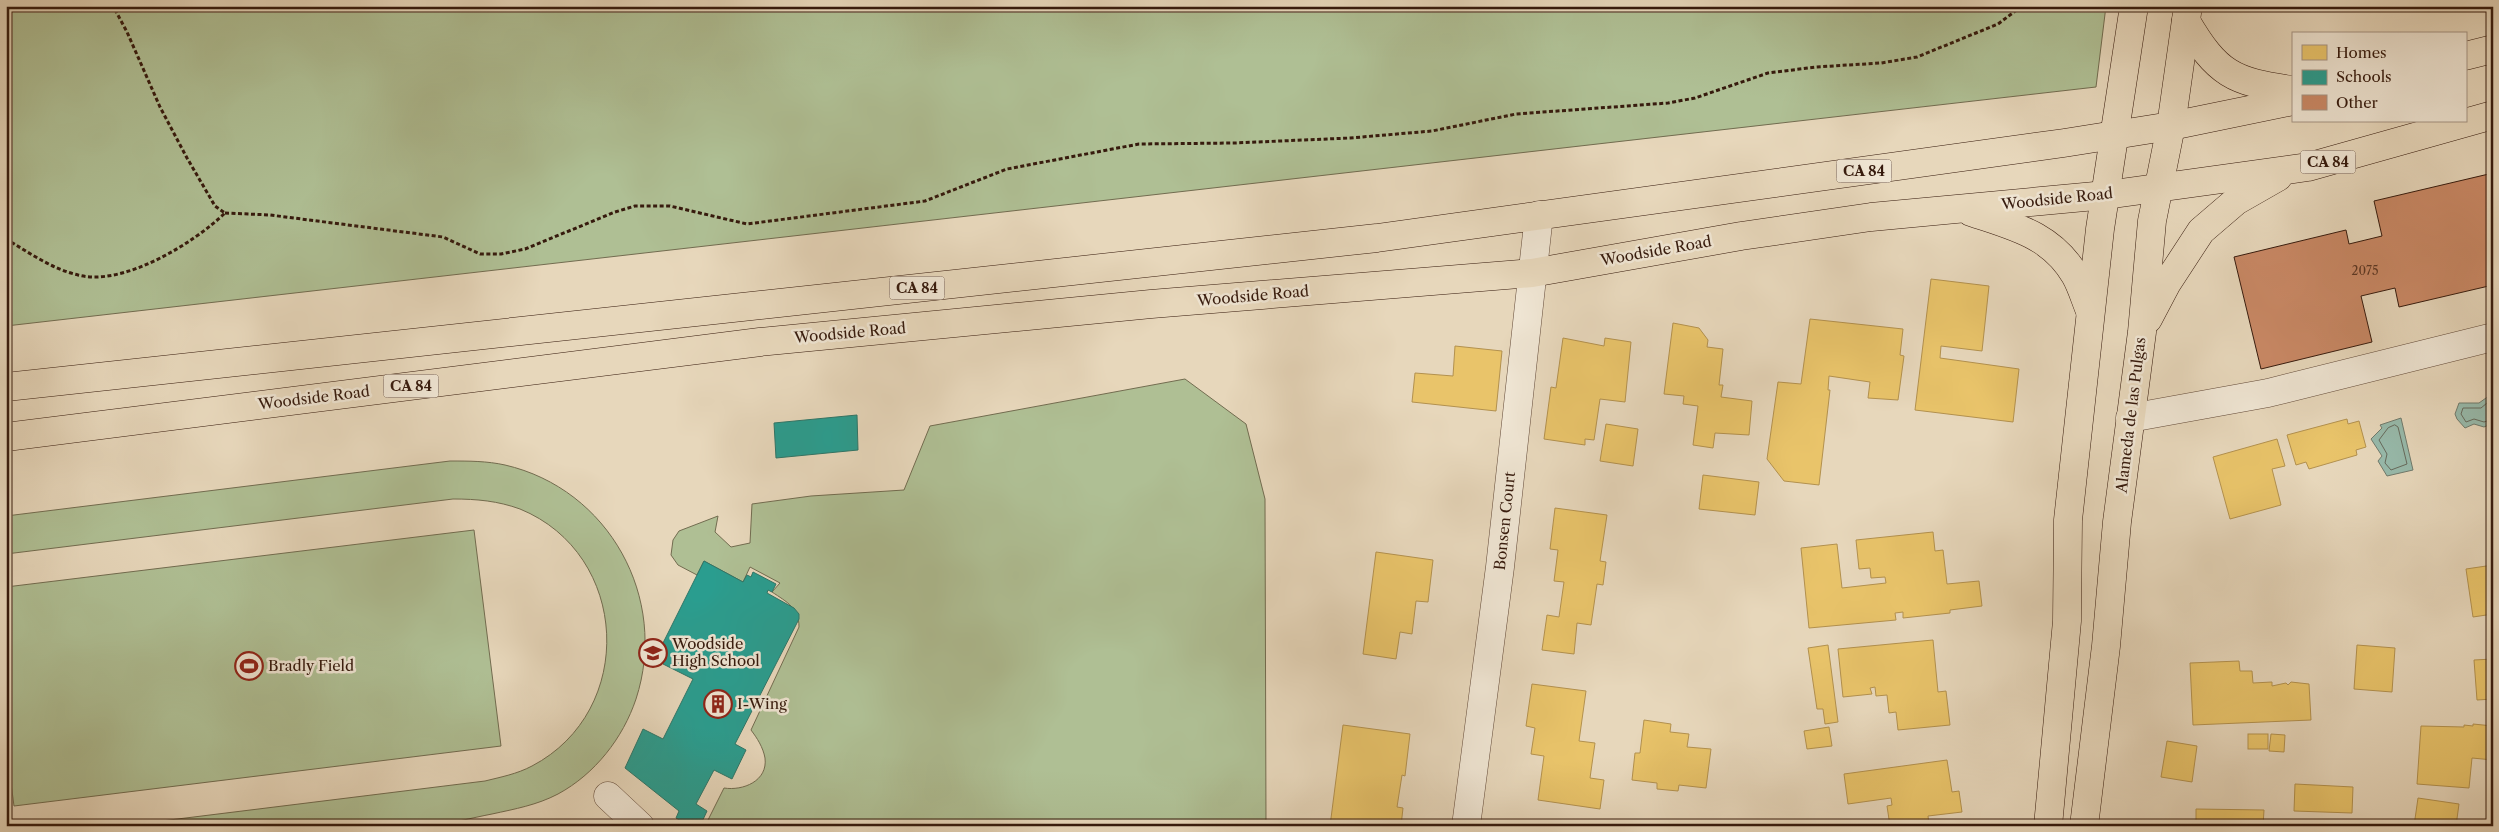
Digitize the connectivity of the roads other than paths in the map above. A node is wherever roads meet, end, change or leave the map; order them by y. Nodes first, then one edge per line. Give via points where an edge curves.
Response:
1 (2134, 6) edge
2 (2187, 14) edge
3 (2493, 49) edge
4 (2466, 56) edge
5 (2292, 90) edge
6 (2292, 101) edge
7 (2493, 115) edge
8 (2171, 126) junction
9 (2115, 136) junction
10 (2290, 170) junction
11 (2160, 189) junction
12 (2106, 195) junction
13 (1962, 209) junction
14 (1540, 216) junction
15 (1532, 273) junction
16 (2091, 314) junction
17 (2142, 332) junction
18 (2493, 337) edge
19 (6, 387) edge
20 (2130, 418) junction
21 (6, 437) edge
22 (608, 796) dead end
23 (640, 826) edge
24 (1466, 826) edge
25 (2048, 826) edge
26 (2084, 826) edge

1 - 9 main road
2 - 5 main road via 2200,44 2221,68 2241,80
2 - 8 main road, Alameda de las Pulgas
3 - 4 main road
6 - 8 main road, CA 84
7 - 10 main road, Woodside Road / CA 84
8 - 9 main road, CA 84
8 - 11 main road, Alameda de las Pulgas
9 - 12 main road
9 - 14 main road, CA 84
10 - 11 main road, Woodside Road / CA 84
10 - 17 main road via 2236,201 2201,231 2167,283
11 - 12 main road, Woodside Road / CA 84
11 - 17 main road, Alameda de las Pulgas via 2152,221
12 - 13 main road, Woodside Road / CA 84
12 - 16 main road
13 - 15 main road, Woodside Road / CA 84 via 1872,217 1741,236
13 - 16 main road via 2034,235 2055,248 2075,275
14 - 15 street, Bonsen Court
14 - 19 main road, CA 84 via 1367,239
15 - 21 main road, Woodside Road / CA 84 via 1142,305 760,342
15 - 24 street, Bonsen Court via 1500,567
16 - 25 main road via 2068,520 2067,621
17 - 20 main road, Alameda de las Pulgas
18 - 20 street via 2268,393
20 - 26 main road, Alameda de las Pulgas
22 - 23 street

